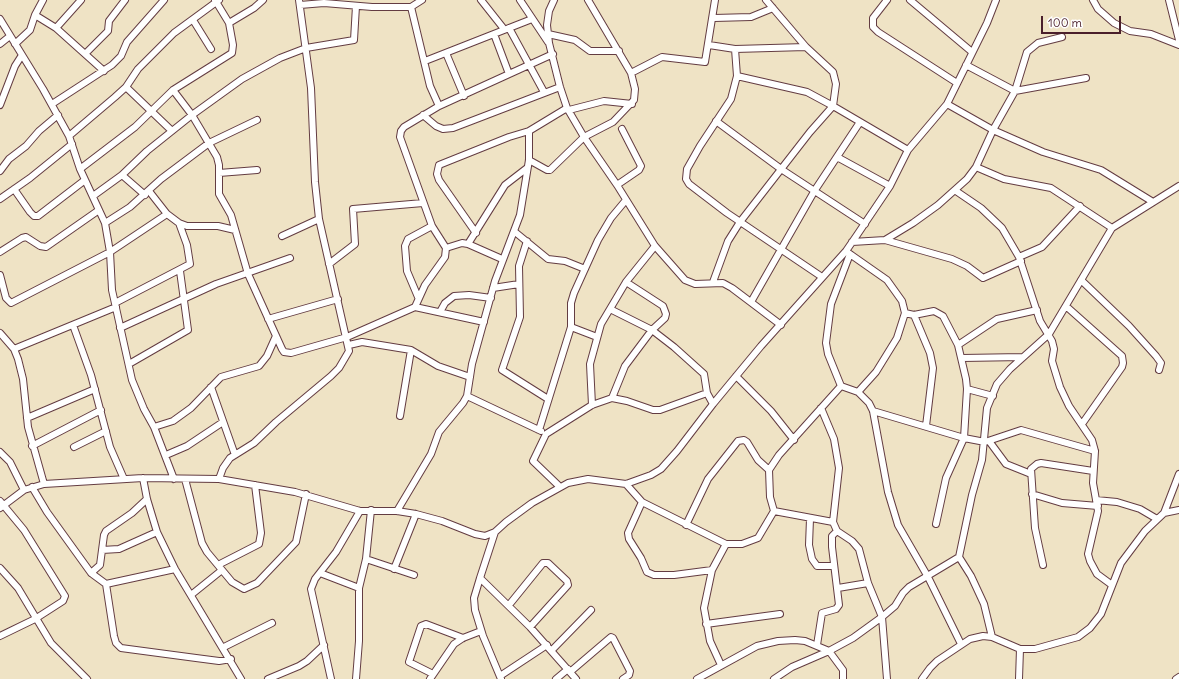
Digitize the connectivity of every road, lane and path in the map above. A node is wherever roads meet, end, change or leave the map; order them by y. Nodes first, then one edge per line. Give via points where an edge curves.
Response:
1 (43, 0) edge
2 (81, 0) edge
3 (125, 0) edge
4 (164, 0) edge
5 (263, 0) edge
6 (422, 0) edge
7 (520, 0) edge
8 (554, 0) edge
9 (588, 0) edge
10 (715, 0) edge
11 (766, 0) edge
12 (887, 0) edge
13 (910, 0) edge
14 (996, 0) edge
15 (1093, 0) edge
16 (1169, 0) edge
17 (217, 1) edge
18 (483, 1) edge
19 (300, 2) edge
20 (324, 2) edge
21 (373, 3) edge
22 (356, 6) junction
23 (411, 7) junction
24 (773, 8) junction
25 (35, 15) junction
26 (714, 18) junction
27 (0, 19) edge
28 (532, 19) junction
29 (193, 20) junction
30 (229, 23) junction
31 (56, 28) junction
32 (507, 29) junction
33 (1178, 32) edge
34 (494, 34) junction
35 (548, 34) junction
36 (10, 36) junction
37 (1062, 36) dead end
38 (1179, 40) edge
39 (549, 43) junction
40 (0, 44) edge
41 (15, 44) junction
42 (709, 45) junction
43 (1179, 45) edge
44 (806, 47) junction
45 (306, 48) junction
46 (211, 49) dead end
47 (735, 49) junction
48 (619, 51) junction
49 (972, 52) junction
50 (446, 53) junction
51 (85, 54) junction
52 (553, 54) junction
53 (22, 55) junction
54 (425, 61) junction
55 (528, 64) junction
56 (966, 65) junction
57 (104, 71) junction
58 (631, 73) junction
59 (509, 74) junction
60 (737, 76) junction
61 (1086, 78) dead end
62 (957, 83) junction
63 (126, 87) junction
64 (560, 87) junction
65 (173, 90) junction
66 (1015, 91) junction
67 (544, 92) junction
68 (464, 96) junction
69 (52, 104) junction
70 (632, 104) junction
71 (947, 104) junction
72 (0, 106) edge
73 (439, 106) junction
74 (833, 106) junction
75 (568, 109) junction
76 (150, 111) junction
77 (58, 115) junction
78 (192, 115) junction
79 (423, 115) junction
80 (257, 120) dead end
81 (716, 122) junction
82 (860, 122) junction
83 (622, 129) dead end
84 (993, 130) junction
85 (172, 131) junction
86 (529, 131) junction
87 (69, 136) junction
88 (584, 137) junction
89 (209, 143) junction
90 (72, 144) junction
91 (908, 150) junction
92 (837, 157) junction
93 (529, 160) junction
94 (976, 167) junction
95 (527, 168) junction
96 (80, 169) junction
97 (781, 169) junction
98 (257, 170) dead end
99 (0, 171) edge
100 (219, 173) junction
101 (122, 175) junction
102 (85, 180) junction
103 (617, 185) junction
104 (890, 186) junction
105 (1179, 186) edge
106 (14, 189) junction
107 (815, 190) junction
108 (956, 191) junction
109 (147, 193) junction
110 (93, 196) junction
111 (0, 199) edge
112 (626, 200) junction
113 (1154, 202) junction
114 (423, 203) junction
115 (1080, 206) junction
116 (99, 210) junction
117 (167, 214) junction
118 (319, 219) junction
119 (740, 222) junction
120 (105, 223) junction
121 (179, 223) junction
122 (865, 224) junction
123 (432, 226) junction
124 (1112, 228) junction
125 (235, 230) junction
126 (515, 232) junction
127 (476, 233) junction
128 (282, 236) dead end
129 (885, 240) junction
130 (527, 241) junction
131 (852, 242) junction
132 (468, 244) junction
133 (655, 246) junction
134 (446, 248) junction
135 (781, 250) junction
136 (0, 252) edge
137 (110, 252) junction
138 (848, 252) junction
139 (290, 258) dead end
140 (502, 259) junction
141 (1020, 259) junction
142 (329, 264) junction
143 (585, 269) junction
144 (180, 271) junction
145 (248, 274) junction
146 (0, 275) edge
147 (822, 277) junction
148 (1081, 280) junction
149 (626, 282) junction
150 (713, 282) junction
151 (519, 284) junction
152 (493, 288) junction
153 (418, 297) junction
154 (490, 298) junction
155 (338, 299) junction
156 (183, 300) junction
157 (751, 302) junction
158 (115, 305) junction
159 (414, 307) junction
160 (1067, 307) junction
161 (610, 309) junction
162 (1037, 310) junction
163 (440, 312) junction
164 (905, 313) junction
165 (914, 315) junction
166 (268, 319) junction
167 (484, 322) junction
168 (72, 325) junction
169 (781, 325) junction
170 (571, 327) junction
171 (120, 328) junction
172 (652, 330) junction
173 (0, 333) edge
174 (1049, 334) junction
175 (276, 336) junction
176 (347, 337) junction
177 (597, 337) junction
178 (349, 345) junction
179 (958, 345) junction
180 (14, 349) junction
181 (411, 350) junction
182 (1023, 357) junction
183 (962, 358) junction
184 (129, 364) junction
185 (1159, 370) dead end
186 (736, 376) junction
187 (470, 377) junction
188 (841, 386) junction
189 (211, 387) junction
190 (967, 389) junction
191 (95, 390) junction
192 (858, 392) junction
193 (707, 394) junction
194 (466, 396) junction
195 (993, 396) junction
196 (612, 398) junction
197 (548, 399) junction
198 (713, 404) junction
199 (592, 405) junction
200 (821, 408) junction
201 (101, 410) junction
202 (873, 411) junction
203 (400, 416) dead end
204 (27, 418) junction
205 (223, 422) junction
206 (1082, 424) junction
207 (926, 426) junction
208 (154, 427) junction
209 (539, 430) junction
210 (106, 431) junction
211 (546, 434) junction
212 (964, 438) junction
213 (794, 440) junction
214 (987, 442) junction
215 (32, 446) junction
216 (74, 447) dead end
217 (1095, 451) junction
218 (0, 452) edge
219 (166, 455) junction
220 (234, 455) junction
221 (769, 470) junction
222 (1093, 471) junction
223 (1031, 474) junction
224 (1179, 474) edge
225 (143, 478) junction
226 (124, 479) junction
227 (174, 479) junction
228 (185, 479) junction
229 (219, 479) junction
230 (44, 484) junction
231 (626, 484) junction
232 (255, 485) junction
233 (32, 487) junction
234 (560, 487) junction
235 (24, 490) junction
236 (306, 494) junction
237 (1032, 494) junction
238 (147, 499) junction
239 (642, 502) junction
240 (1097, 503) junction
241 (1, 504) edge
242 (371, 510) junction
243 (1179, 510) edge
244 (360, 511) junction
245 (397, 511) junction
246 (774, 511) junction
247 (1164, 512) junction
248 (416, 514) junction
249 (810, 519) junction
250 (1157, 519) junction
251 (833, 522) junction
252 (936, 524) dead end
253 (686, 525) junction
254 (837, 531) junction
255 (157, 532) junction
256 (495, 532) junction
257 (726, 544) junction
258 (102, 550) junction
259 (959, 557) junction
260 (366, 559) junction
261 (1043, 565) dead end
262 (834, 566) junction
263 (0, 568) edge
264 (220, 568) junction
265 (175, 569) junction
266 (394, 570) junction
267 (712, 570) junction
268 (91, 573) junction
269 (320, 573) junction
270 (414, 575) dead end
271 (928, 577) junction
272 (480, 578) junction
273 (868, 583) junction
274 (106, 584) junction
275 (1112, 585) junction
276 (358, 588) junction
277 (838, 588) junction
278 (191, 595) junction
279 (510, 605) junction
280 (591, 610) dead end
281 (780, 614) dead end
282 (882, 617) junction
283 (36, 619) junction
284 (272, 623) dead end
285 (706, 624) junction
286 (530, 627) junction
287 (481, 631) junction
288 (0, 636) edge
289 (992, 637) junction
290 (463, 638) junction
291 (961, 644) junction
292 (324, 645) junction
293 (547, 645) junction
294 (817, 645) junction
295 (224, 648) junction
296 (552, 650) junction
297 (1020, 650) junction
298 (829, 651) junction
299 (231, 659) junction
300 (721, 665) junction
301 (569, 670) junction
302 (80, 676) edge
303 (432, 676) edge
304 (500, 677) edge
305 (707, 677) edge
306 (1179, 677) edge
307 (778, 678) edge
308 (87, 679) edge
309 (241, 679) edge
310 (268, 679) edge
311 (331, 679) edge
312 (356, 679) edge
313 (556, 679) edge
314 (576, 679) edge
315 (623, 679) edge
316 (697, 679) edge
317 (843, 679) edge
318 (887, 679) edge
319 (922, 679) edge
320 (1019, 679) edge
321 (1176, 679) edge

1 - 25 street
2 - 31 street
3 - 51 street via 109,21 108,31
4 - 57 street via 126,42 121,56
5 - 30 street
6 - 23 street
7 - 28 street
8 - 35 street via 549,11
9 - 48 street
10 - 26 street
11 - 24 street
12 - 62 street via 873,18 873,27
13 - 49 street
14 - 49 street
15 - 43 street via 1098,9 1114,23
16 - 33 street
17 - 29 street
17 - 30 street
18 - 32 street
19 - 20 street
19 - 45 street
20 - 22 street
21 - 22 street
21 - 23 street
22 - 45 street via 354,40
23 - 54 street
24 - 26 street via 751,17
24 - 44 street
25 - 31 street
25 - 41 street via 30,30
26 - 42 street
27 - 36 street
28 - 32 street
28 - 39 street
29 - 46 street
29 - 63 street via 161,45 138,69
30 - 65 street via 234,45 232,53
31 - 51 street
32 - 34 street
32 - 55 street
33 - 38 street
34 - 50 street
34 - 59 street
35 - 39 street
35 - 48 street via 575,40 590,51
36 - 40 street
36 - 41 street
37 - 66 street via 1038,43 1027,52
39 - 52 street
41 - 53 street
42 - 47 street
42 - 58 street via 706,62 662,57
44 - 47 street
44 - 74 street via 833,72 836,84
45 - 78 street via 242,78
45 - 118 street
47 - 60 street
48 - 58 street
49 - 56 street
50 - 54 street
50 - 68 street
51 - 57 street
52 - 55 street
52 - 64 street
53 - 69 street
53 - 72 street via 15,66
54 - 73 street via 430,86
55 - 59 street
55 - 67 street
56 - 62 street
56 - 66 street
57 - 69 street
58 - 70 street via 635,89
59 - 68 street
60 - 74 street via 807,92
60 - 81 street via 731,99
61 - 66 street
62 - 71 street
63 - 76 street
63 - 87 street
64 - 67 street
64 - 75 street
65 - 76 street
65 - 78 street
66 - 84 street
67 - 79 street via 453,128 443,129 436,126
68 - 73 street
69 - 77 street
70 - 75 street via 604,101
70 - 88 street via 606,127
71 - 84 street
71 - 91 street
73 - 79 street
74 - 82 street
74 - 97 street
75 - 86 street
75 - 88 street
76 - 85 street
76 - 96 street via 135,127
77 - 87 street
77 - 99 street via 9,159
78 - 85 street
78 - 89 street
79 - 114 street via 404,127 400,137
80 - 89 street
81 - 97 street
81 - 119 street via 687,169 686,179 689,184
82 - 91 street
82 - 92 street
83 - 103 street via 641,166
84 - 94 street
84 - 113 street via 1043,152 1101,170
85 - 101 street
86 - 93 street
86 - 127 street via 439,165 439,180
87 - 90 street
88 - 93 street via 550,170
88 - 103 street
89 - 100 street via 217,157
89 - 109 street via 161,179
90 - 96 street
90 - 106 street
91 - 104 street
92 - 104 street
92 - 107 street
93 - 95 street
94 - 108 street
94 - 115 street via 1004,179 1051,188
95 - 126 street
95 - 127 street via 505,185
96 - 102 street
97 - 107 street
97 - 119 street
98 - 100 street
100 - 125 street via 220,194 231,215
101 - 109 street
101 - 110 street
102 - 106 street via 38,216 30,212
102 - 110 street
103 - 112 street
104 - 122 street
105 - 113 street
106 - 111 street
107 - 122 street
107 - 135 street
108 - 129 street via 914,223
108 - 141 street via 981,208 997,224
109 - 117 street
109 - 120 street
110 - 116 street
112 - 133 street
112 - 143 street via 605,228
113 - 124 street
114 - 123 street
114 - 142 street via 353,209 355,244
115 - 124 street
115 - 141 street via 1042,247
116 - 120 street
116 - 136 street via 46,247 26,237
117 - 121 street
117 - 137 street
118 - 128 street
118 - 142 street
119 - 135 street
119 - 150 street via 728,241
120 - 137 street
121 - 125 street via 186,226 218,226
121 - 144 street via 191,262
122 - 131 street
123 - 134 street
123 - 153 street via 408,239 404,246 407,271
124 - 148 street
125 - 145 street
126 - 130 street
126 - 140 street
127 - 132 street
129 - 131 street
129 - 141 street via 952,259 983,278
130 - 143 street via 548,259 565,261
130 - 151 street via 519,266
131 - 138 street
132 - 134 street via 462,242
132 - 140 street
133 - 149 street
133 - 150 street via 685,280 695,284
134 - 153 street via 445,257
135 - 147 street
135 - 157 street
137 - 146 street via 11,303 6,298
137 - 158 street
138 - 147 street
138 - 164 street via 886,280 902,301
138 - 188 street via 831,304 826,343 835,375
139 - 145 street
140 - 152 street
141 - 162 street
142 - 155 street
143 - 170 street via 571,303
144 - 156 street
144 - 158 street
145 - 156 street via 216,284
145 - 166 street
147 - 169 street
148 - 160 street
148 - 185 street via 1156,356 1161,363
149 - 161 street
149 - 172 street via 663,306 665,318
150 - 157 street via 723,283
151 - 152 street
151 - 197 street via 520,318 502,370
152 - 154 street
153 - 159 street
154 - 163 street via 454,296 445,303
154 - 167 street
155 - 166 street
155 - 176 street
156 - 171 street
156 - 184 street via 188,330
157 - 169 street
158 - 168 street
158 - 171 street
159 - 163 street
159 - 176 street
160 - 174 street
160 - 206 street via 1122,356 1123,363
161 - 172 street
161 - 177 street
162 - 174 street via 1040,321
162 - 179 street via 997,319
163 - 167 street
164 - 165 street
164 - 192 street via 897,338 876,372
165 - 179 street via 938,312 948,322
165 - 207 street via 930,353 933,368
166 - 175 street
167 - 187 street
168 - 180 street
168 - 191 street
169 - 186 street
170 - 177 street
170 - 197 street
171 - 184 street
172 - 193 street via 704,374
172 - 196 street via 625,366
173 - 180 street
174 - 182 street
174 - 206 street via 1054,349 1053,366 1069,406
175 - 176 street via 282,350 287,353
175 - 189 street via 267,356 259,366 221,377
176 - 178 street
177 - 199 street via 590,364
178 - 181 street via 362,342
178 - 220 street via 347,356 331,376 254,444
179 - 183 street
180 - 204 street via 23,380
181 - 187 street via 438,366
181 - 203 street
182 - 183 street
182 - 195 street via 998,384
183 - 190 street
184 - 208 street via 135,390
186 - 198 street
186 - 213 street via 771,411
187 - 194 street
188 - 192 street
188 - 200 street
189 - 205 street
189 - 208 street via 191,408 173,421
190 - 195 street
190 - 212 street
191 - 201 street
191 - 204 street
192 - 202 street
193 - 196 street via 660,410
193 - 198 street
194 - 209 street
194 - 245 street via 439,432 427,461
195 - 214 street via 986,415
196 - 199 street
197 - 209 street
198 - 231 street via 661,469 641,480
199 - 211 street
200 - 213 street
200 - 251 street via 834,439 839,468
201 - 210 street
201 - 215 street
202 - 207 street
202 - 271 street via 886,485 898,525
204 - 215 street
205 - 219 street via 187,446
205 - 220 street
206 - 217 street via 1092,440
207 - 212 street
208 - 219 street
209 - 211 street
210 - 216 street
210 - 226 street
211 - 234 street via 533,461
212 - 214 street
212 - 252 street via 946,478
213 - 221 street
214 - 217 street via 1021,430
214 - 223 street via 1006,464
214 - 259 street via 972,494
215 - 230 street
217 - 222 street
218 - 235 street via 10,462
219 - 227 street
220 - 229 street via 226,463
221 - 246 street via 770,497
221 - 253 street via 758,460 747,442 738,441 708,479
222 - 223 street via 1041,463 1033,466
222 - 240 street
223 - 237 street
224 - 247 street
225 - 226 street
225 - 227 street
225 - 238 street
226 - 230 street
227 - 228 street
228 - 229 street
228 - 264 street via 202,543
229 - 232 street
230 - 233 street
231 - 234 street via 588,479
231 - 239 street
232 - 236 street
232 - 264 street via 261,533 259,544
233 - 235 street
233 - 268 street
234 - 256 street via 520,511
235 - 241 street
236 - 244 street
236 - 264 street via 296,542 257,583 244,590
237 - 240 street via 1062,504
237 - 261 street via 1035,528
238 - 255 street
238 - 258 street via 106,531
239 - 253 street
239 - 267 street via 628,533 647,572 654,575 674,575
240 - 250 street via 1117,502 1140,508
240 - 275 street via 1089,548 1090,561 1097,574
241 - 283 street via 24,530 65,596
242 - 244 street
242 - 245 street
242 - 260 street
243 - 247 street
244 - 269 street via 336,552
245 - 248 street
246 - 249 street
246 - 257 street via 758,538 742,544
247 - 250 street
248 - 256 street via 475,534 485,536
248 - 266 street
249 - 251 street
249 - 262 street via 809,545 812,559 817,566
250 - 275 street via 1127,554
251 - 254 street
253 - 257 street
254 - 262 street via 831,538
254 - 273 street via 859,549
255 - 258 street via 119,549
255 - 265 street
256 - 272 street
257 - 267 street
258 - 268 street via 100,565
259 - 271 street
259 - 289 street via 984,604
260 - 266 street
260 - 276 street
262 - 277 street
263 - 283 street via 18,588
264 - 278 street
265 - 274 street
265 - 278 street
266 - 270 street
267 - 285 street via 705,604
268 - 274 street
269 - 276 street
269 - 292 street via 311,589
271 - 282 street via 902,593 896,606
271 - 291 street
272 - 279 street
272 - 287 street via 474,598
273 - 277 street
273 - 282 street
274 - 299 street via 114,636 121,648 219,661
275 - 297 street via 1101,614 1090,628 1078,637 1050,646
276 - 312 street via 359,641
277 - 294 street via 839,605 836,609 822,613
278 - 295 street
279 - 286 street
279 - 286 street via 543,563 548,563 567,580 568,585
280 - 296 street
281 - 285 street
282 - 298 street via 853,638
282 - 318 street
283 - 288 street
283 - 302 street via 53,646
284 - 295 street
285 - 300 street via 713,651
286 - 293 street
287 - 290 street
287 - 304 street
289 - 291 street via 977,638
289 - 297 street
290 - 303 street via 449,649
290 - 303 street via 426,624 421,626 408,660
291 - 319 street via 930,668
292 - 310 street via 299,666
292 - 311 street
293 - 296 street
293 - 304 street
294 - 298 street
294 - 300 street via 795,640 778,641 757,646
295 - 299 street
296 - 301 street
297 - 320 street
298 - 307 street via 792,667
298 - 317 street via 843,670
299 - 309 street
300 - 305 street
301 - 313 street
301 - 314 street
301 - 315 street via 613,638 630,671
302 - 308 street
305 - 316 street
306 - 321 street

